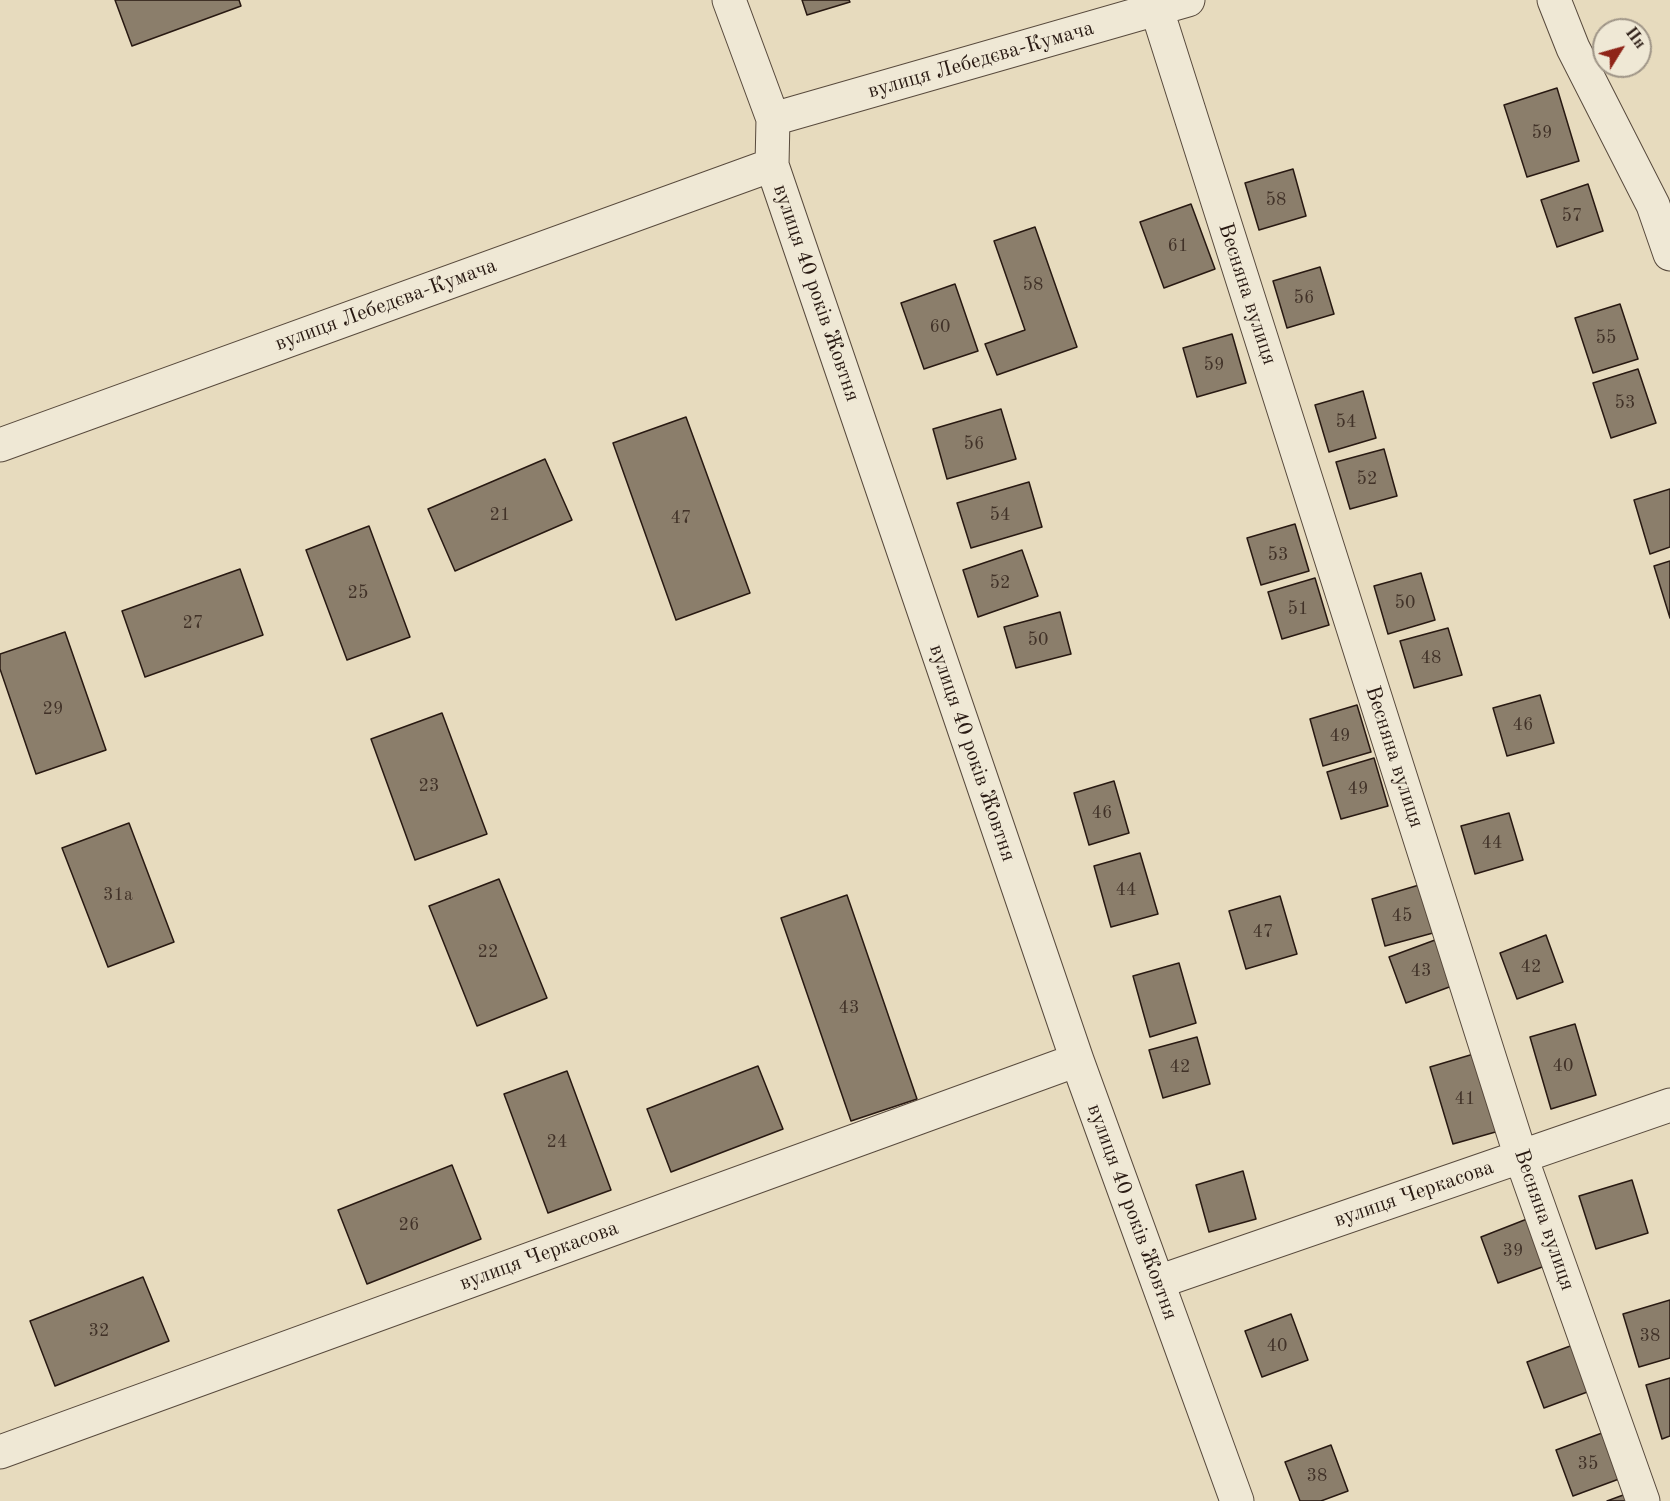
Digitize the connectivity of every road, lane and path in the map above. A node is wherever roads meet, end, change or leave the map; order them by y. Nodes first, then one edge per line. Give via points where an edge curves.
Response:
1 (729, 0) edge
2 (1188, 0) edge
3 (1554, 0) edge
4 (1157, 10) junction
5 (773, 119) junction
6 (772, 165) junction
7 (1670, 254) edge
8 (0, 446) edge
9 (1077, 1060) junction
10 (1670, 1105) edge
11 (1521, 1157) junction
12 (1158, 1282) junction
13 (0, 1452) edge
14 (1237, 1501) edge
15 (1643, 1501) edge

1 - 5 street, вулиця 40 років Жовтня
2 - 4 street, вулиця Лебедєва-Кумача
3 - 7 street via 1653,205
4 - 5 street, вулиця Лебедєва-Кумача
4 - 11 street, Весняна вулиця
5 - 6 street, вулиця 40 років Жовтня
6 - 8 street, вулиця Лебедєва-Кумача
6 - 9 street, вулиця 40 років Жовтня
9 - 12 street, вулиця 40 років Жовтня
9 - 13 street, вулиця Черкасова
10 - 11 street, вулиця Черкасова
11 - 12 street, вулиця Черкасова
11 - 15 street, Весняна вулиця
12 - 14 street, вулиця 40 років Жовтня

